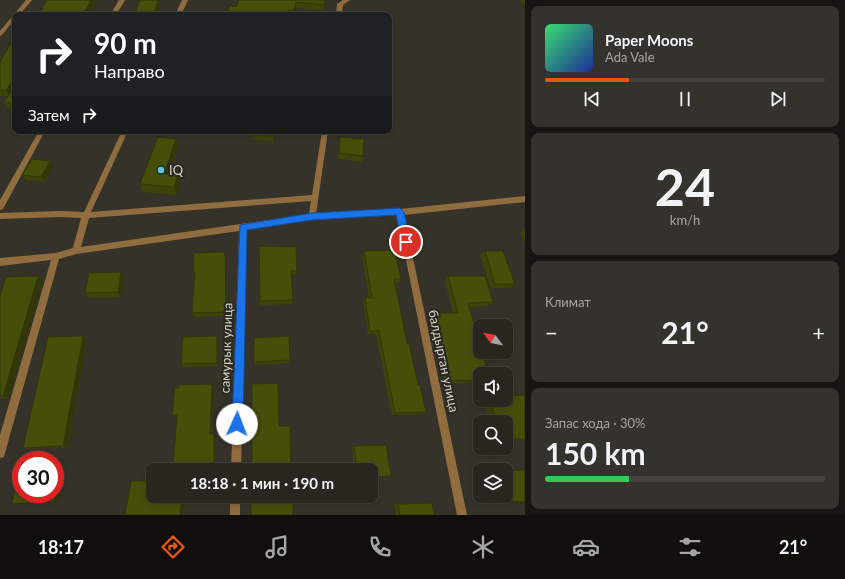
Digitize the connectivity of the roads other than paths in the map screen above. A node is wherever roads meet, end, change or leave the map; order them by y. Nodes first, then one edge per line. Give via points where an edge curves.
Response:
1 (29, 0) edge
2 (122, 0) edge
3 (185, 0) edge
4 (347, 0) edge
5 (19, 12) edge
6 (115, 12) edge
7 (179, 12) edge
8 (339, 12) edge
9 (12, 20) edge
10 (0, 34) edge
11 (40, 134) edge
12 (123, 134) edge
13 (325, 134) edge
14 (315, 198) junction
15 (525, 199) edge
16 (0, 207) edge
17 (400, 212) junction
18 (86, 215) junction
19 (0, 216) edge
20 (312, 217) junction
21 (243, 227) junction
22 (76, 251) junction
23 (56, 256) junction
24 (0, 262) edge
25 (0, 453) edge
26 (236, 463) edge
27 (235, 503) edge
28 (235, 515) edge
29 (462, 515) edge

1 - 5 street
2 - 6 street
3 - 7 street
4 - 8 street via 340,4
9 - 10 street
11 - 16 street
12 - 18 street
13 - 14 street
14 - 18 street
14 - 20 street
15 - 17 street
17 - 20 street
17 - 29 street, балдырган улица
18 - 19 street
18 - 22 street
20 - 21 street
21 - 22 street
21 - 26 street, самурык улица
22 - 23 street
23 - 24 street
23 - 25 street
27 - 28 street

